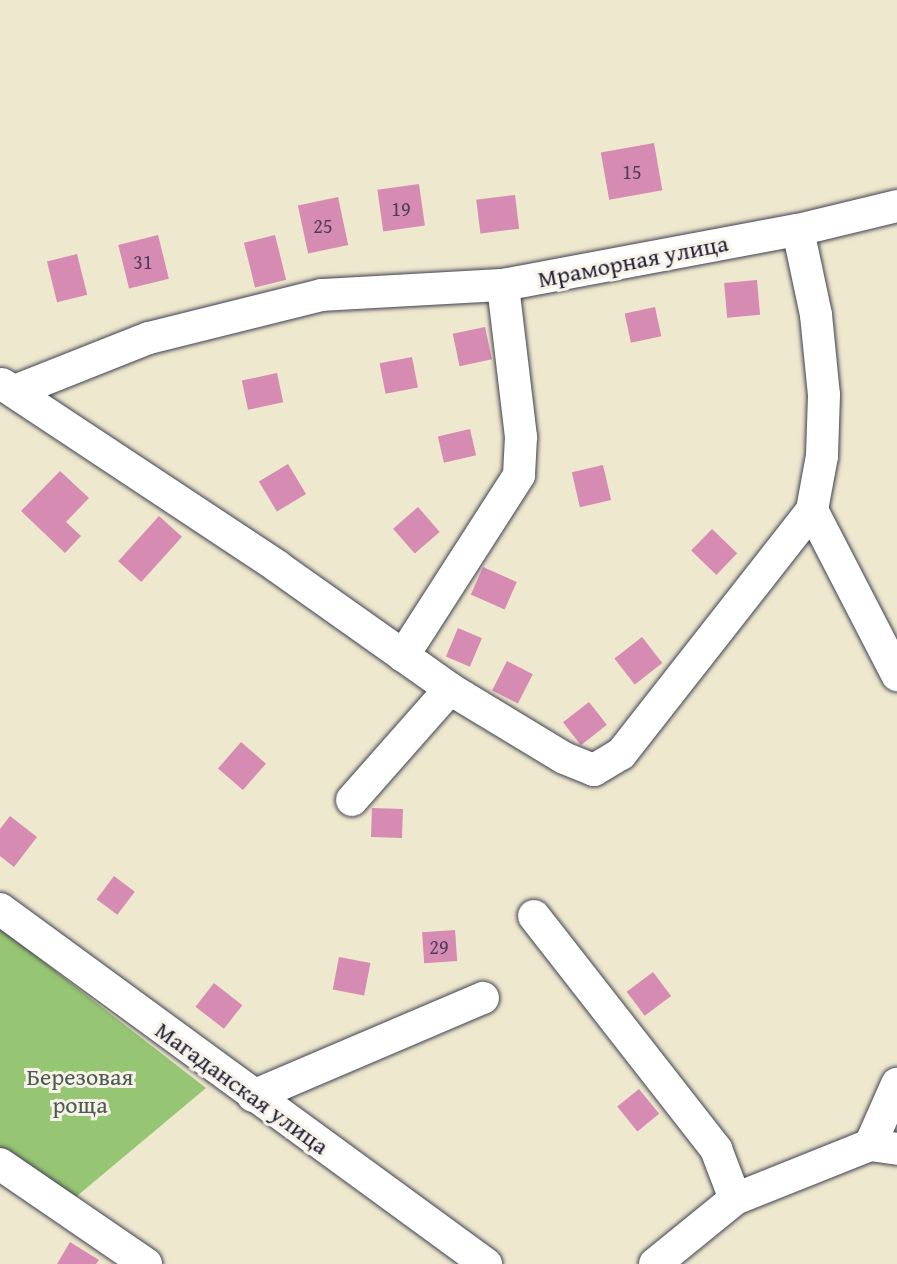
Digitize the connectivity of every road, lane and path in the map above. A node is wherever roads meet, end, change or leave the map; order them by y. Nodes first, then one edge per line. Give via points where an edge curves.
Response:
1 (897, 206) edge
2 (798, 230) junction
3 (503, 285) junction
4 (7, 387) edge
5 (812, 510) junction
6 (403, 656) junction
7 (897, 675) edge
8 (450, 689) junction
9 (352, 800) dead end
10 (0, 909) edge
11 (534, 916) dead end
12 (483, 998) dead end
13 (897, 1084) edge
14 (253, 1096) junction
15 (883, 1147) edge
16 (0, 1164) edge
17 (735, 1199) junction
18 (146, 1264) edge
19 (486, 1264) edge
20 (655, 1264) edge

1 - 2 street, Мраморная улица
2 - 3 street, Мраморная улица
2 - 5 street via 816,315 824,395 822,456
3 - 4 street, Мраморная улица via 322,295 149,338
3 - 6 street via 521,437 519,475
4 - 6 street
5 - 7 street
5 - 8 street via 621,754 594,770 564,758
6 - 8 street
8 - 9 street
10 - 14 street, Магаданская улица
11 - 17 street via 716,1149
12 - 14 street
13 - 15 street
14 - 19 street, Магаданская улица
15 - 17 street
16 - 18 street
17 - 20 street

